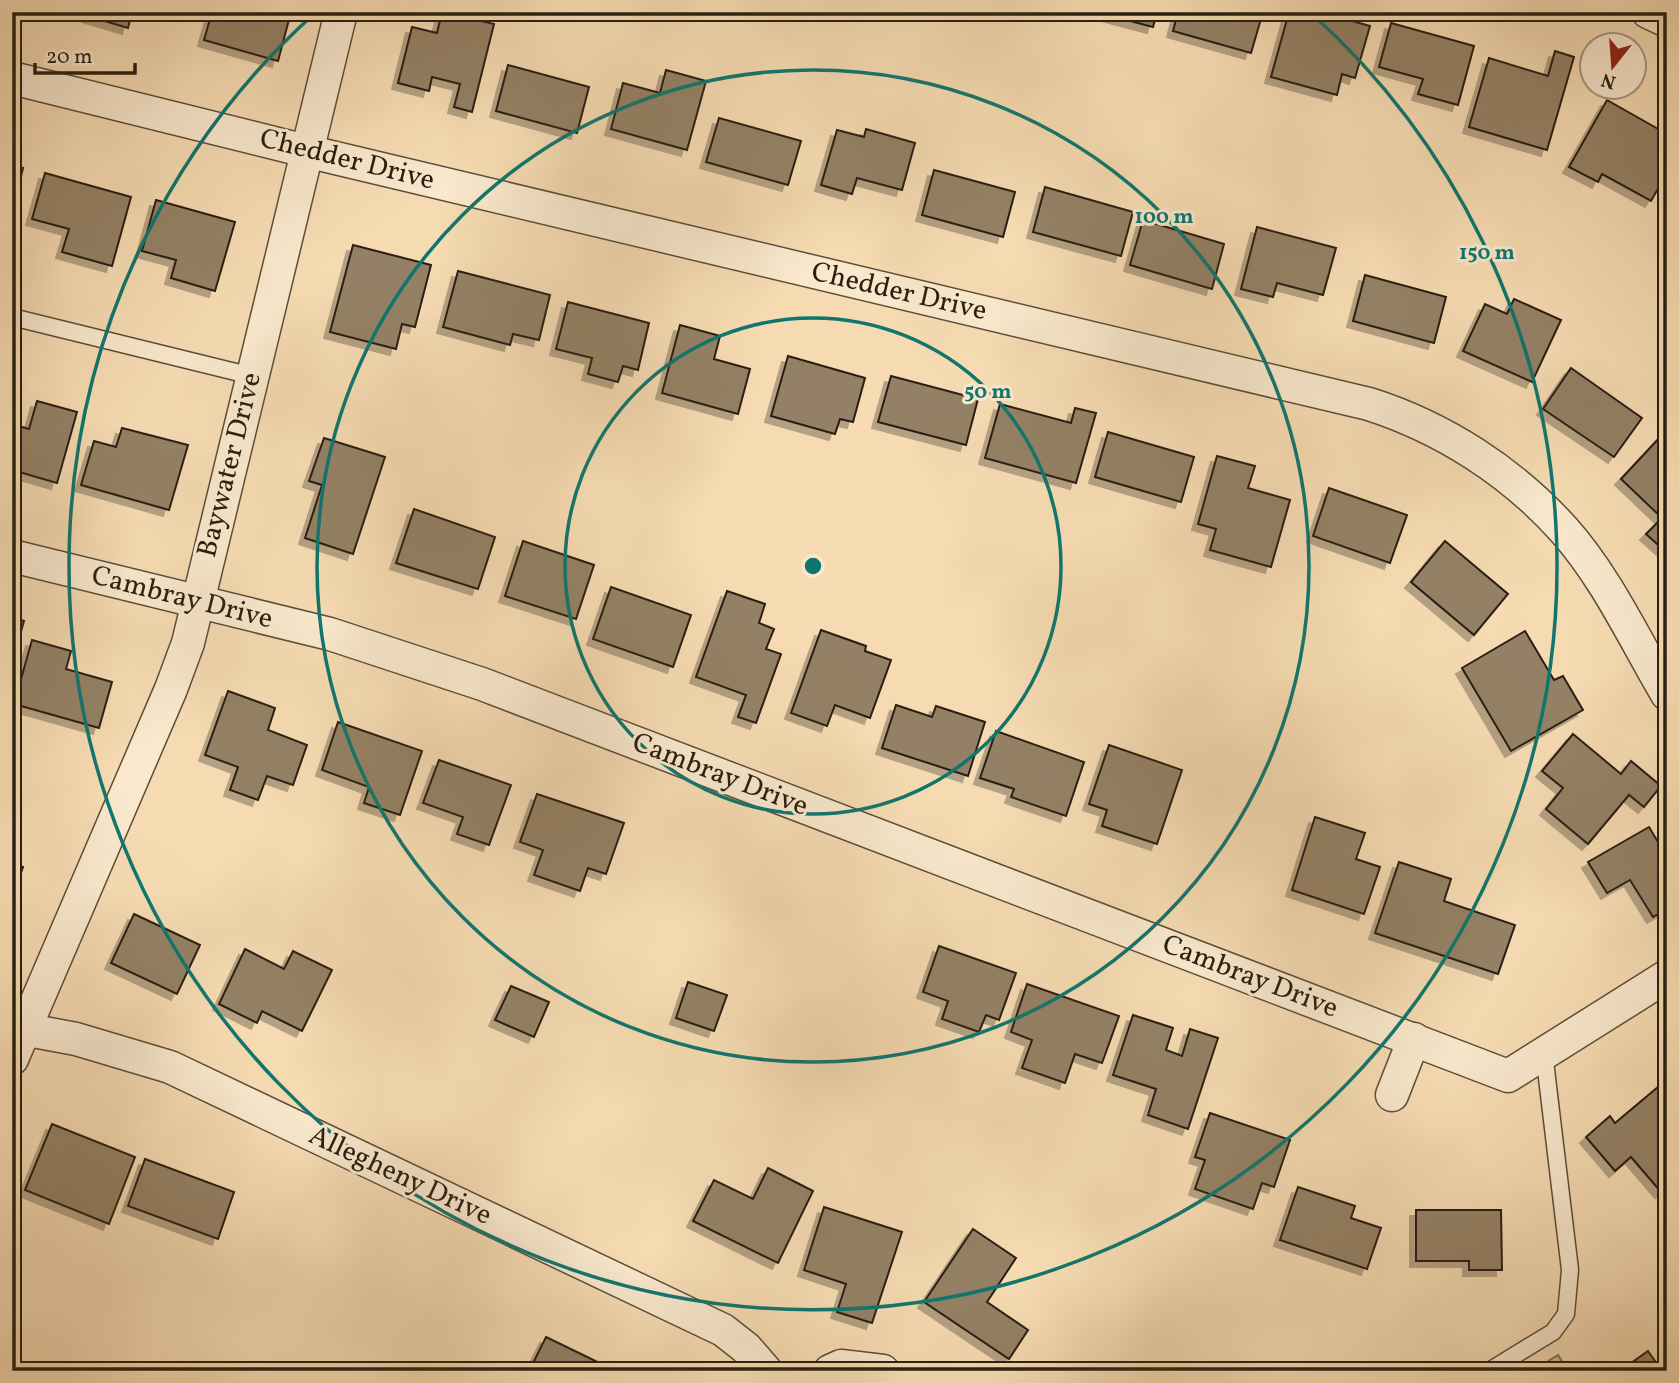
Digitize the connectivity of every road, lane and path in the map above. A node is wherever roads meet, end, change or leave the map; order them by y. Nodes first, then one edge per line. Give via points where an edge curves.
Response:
1 (341, 12) edge
2 (1648, 12) edge
3 (1667, 21) edge
4 (12, 78) edge
5 (306, 151) junction
6 (12, 317) edge
7 (252, 376) junction
8 (12, 556) edge
9 (197, 601) junction
10 (1667, 694) edge
11 (1667, 976) edge
12 (19, 1028) edge
13 (1414, 1039) junction
14 (1544, 1053) junction
15 (12, 1059) edge
16 (1392, 1095) dead end
17 (766, 1371) edge
18 (830, 1371) edge
19 (883, 1371) edge
20 (1489, 1371) edge

1 - 5 street, Baywater Drive
2 - 3 street
4 - 5 street, Chedder Drive
5 - 7 street, Baywater Drive
5 - 10 street, Chedder Drive via 1404,415 1491,465 1531,496 1566,532
6 - 7 lane
7 - 9 street, Baywater Drive
8 - 9 street, Cambray Drive
9 - 12 street, Baywater Drive via 171,689
9 - 13 street, Cambray Drive via 330,634 482,684
11 - 14 street, Cambray Drive
12 - 15 street, Baywater Drive
12 - 17 street, Allegheny Drive via 76,1039 170,1067 723,1330
13 - 14 street, Cambray Drive via 1508,1076
13 - 16 street
14 - 20 lane via 1570,1270 1566,1314 1553,1332
18 - 19 street via 841,1366

